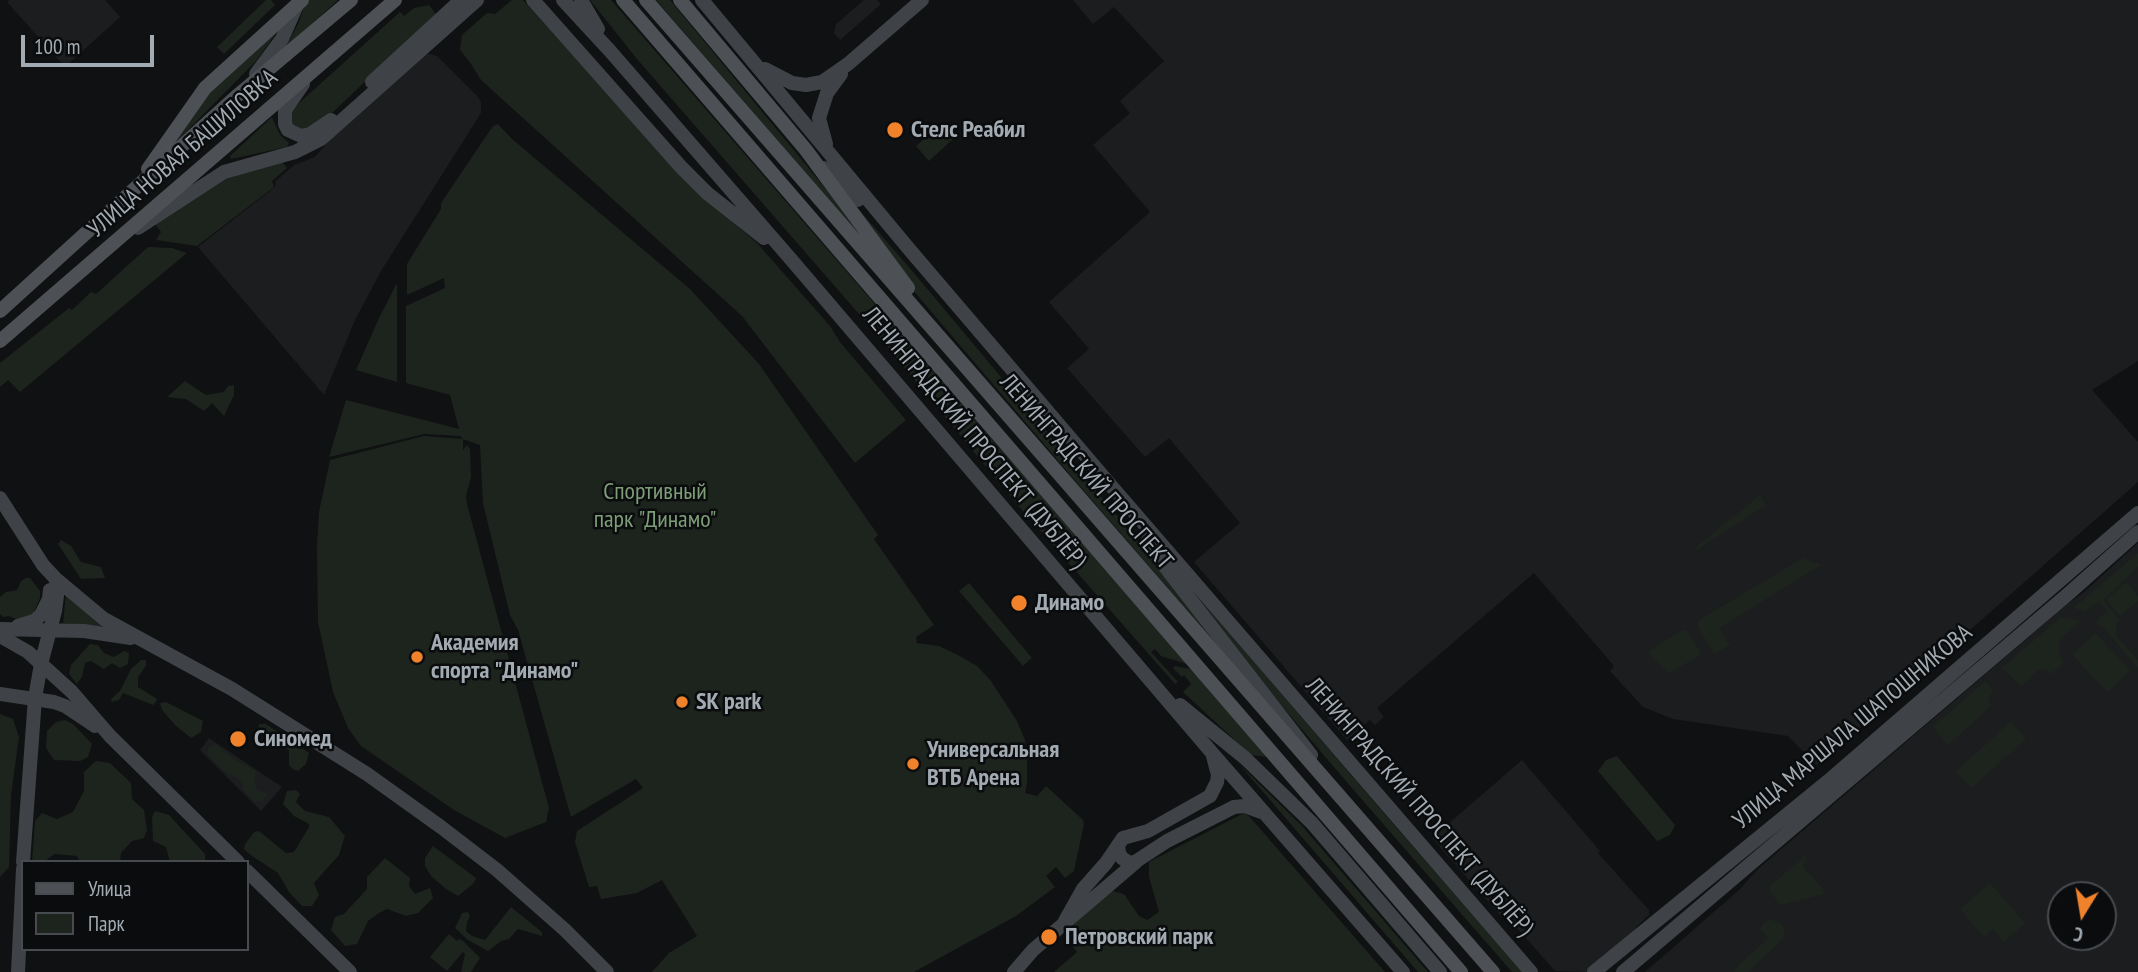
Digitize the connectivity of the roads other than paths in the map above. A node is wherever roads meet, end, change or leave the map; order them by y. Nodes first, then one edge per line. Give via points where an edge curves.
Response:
1 (300, 0) edge
2 (351, 0) edge
3 (395, 0) edge
4 (461, 0) edge
5 (477, 0) edge
6 (533, 0) edge
7 (563, 0) edge
8 (581, 0) edge
9 (623, 0) edge
10 (646, 0) edge
11 (680, 0) edge
12 (702, 0) edge
13 (922, 0) edge
14 (611, 52) junction
15 (753, 60) junction
16 (848, 64) junction
17 (313, 70) junction
18 (238, 95) junction
19 (806, 150) junction
20 (835, 161) junction
21 (113, 210) junction
22 (111, 246) junction
23 (909, 249) junction
24 (795, 264) junction
25 (0, 312) edge
26 (0, 341) edge
27 (952, 353) junction
28 (1113, 488) junction
29 (0, 498) edge
30 (2138, 513) edge
31 (2138, 532) edge
32 (43, 565) junction
33 (55, 578) junction
34 (0, 629) edge
35 (50, 630) junction
36 (0, 636) edge
37 (144, 642) junction
38 (40, 664) junction
39 (1152, 682) junction
40 (0, 694) edge
41 (35, 698) junction
42 (110, 736) junction
43 (1213, 754) junction
44 (1339, 797) junction
45 (1266, 815) junction
46 (1134, 835) junction
47 (1118, 845) junction
48 (1140, 859) junction
49 (23, 860) edge
50 (236, 860) edge
51 (248, 871) edge
52 (21, 910) edge
53 (1065, 921) junction
54 (1515, 952) junction
55 (18, 972) edge
56 (350, 972) edge
57 (607, 972) edge
58 (1014, 972) edge
59 (1403, 972) edge
60 (1440, 972) edge
61 (1461, 972) edge
62 (1493, 972) edge
63 (1531, 972) edge
64 (1539, 972) edge
65 (1594, 972) edge
66 (1623, 972) edge

1 - 18 main road via 269,59
1 - 21 main road via 205,88
2 - 18 main road, УЛИЦА НОВАЯ БАШИЛОВКА
3 - 17 main road, УЛИЦА НОВАЯ БАШИЛОВКА
4 - 17 main road via 332,119 310,134 293,134 285,124 285,110
5 - 22 main road via 321,139 295,152 214,177
6 - 24 main road via 681,167
7 - 14 main road, ЛЕНИНГРАДСКИЙ ПРОСПЕКТ (ДУБЛЁР)
8 - 14 main road
9 - 61 main road, ЛЕНИНГРАДСКИЙ ПРОСПЕКТ
10 - 27 main road, ЛЕНИНГРАДСКИЙ ПРОСПЕКТ
11 - 19 main road
12 - 15 main road, ЛЕНИНГРАДСКИЙ ПРОСПЕКТ (ДУБЛЁР)
13 - 16 main road
14 - 24 main road, ЛЕНИНГРАДСКИЙ ПРОСПЕКТ (ДУБЛЁР)
15 - 16 main road via 778,78 806,85 822,82
15 - 20 main road, ЛЕНИНГРАДСКИЙ ПРОСПЕКТ (ДУБЛЁР)
16 - 20 main road via 827,93 819,118
17 - 22 main road, УЛИЦА НОВАЯ БАШИЛОВКА
18 - 21 main road, УЛИЦА НОВАЯ БАШИЛОВКА
19 - 23 main road
19 - 27 main road
20 - 23 main road, ЛЕНИНГРАДСКИЙ ПРОСПЕКТ (ДУБЛЁР)
21 - 25 main road, УЛИЦА НОВАЯ БАШИЛОВКА
22 - 26 main road, УЛИЦА НОВАЯ БАШИЛОВКА
23 - 28 main road, ЛЕНИНГРАДСКИЙ ПРОСПЕКТ (ДУБЛЁР)
24 - 39 main road, ЛЕНИНГРАДСКИЙ ПРОСПЕКТ (ДУБЛЁР)
27 - 44 main road, ЛЕНИНГРАДСКИЙ ПРОСПЕКТ
28 - 44 main road via 1166,568 1301,740
28 - 54 main road, ЛЕНИНГРАДСКИЙ ПРОСПЕКТ (ДУБЛЁР)
29 - 32 main road
30 - 65 main road, УЛИЦА МАРШАЛА ШАПОШНИКОВА via 1827,782
31 - 66 main road, УЛИЦА МАРШАЛА ШАПОШНИКОВА
32 - 33 main road
32 - 34 main road via 50,592 41,615 22,626
33 - 35 main road via 58,588
33 - 37 main road via 104,619
34 - 35 main road
35 - 37 main road via 102,633
35 - 38 main road
36 - 38 main road via 29,652
37 - 57 main road via 242,695 367,774 497,870
38 - 41 main road
38 - 42 main road
39 - 43 main road, ЛЕНИНГРАДСКИЙ ПРОСПЕКТ (ДУБЛЁР)
39 - 60 main road via 1245,758 1312,824
40 - 41 main road
41 - 42 main road via 65,706
41 - 49 main road
42 - 50 main road
43 - 45 main road, ЛЕНИНГРАДСКИЙ ПРОСПЕКТ (ДУБЛЁР)
43 - 46 main road via 1218,775 1210,796
44 - 62 main road, ЛЕНИНГРАДСКИЙ ПРОСПЕКТ
45 - 48 main road via 1251,807 1234,807
45 - 59 main road, ЛЕНИНГРАДСКИЙ ПРОСПЕКТ (ДУБЛЁР)
46 - 47 main road
46 - 48 main road via 1145,844
47 - 48 main road via 1129,863
47 - 53 main road via 1083,889
48 - 53 main road
51 - 56 main road
52 - 55 main road
53 - 58 main road
54 - 63 main road, ЛЕНИНГРАДСКИЙ ПРОСПЕКТ (ДУБЛЁР)
54 - 64 main road

